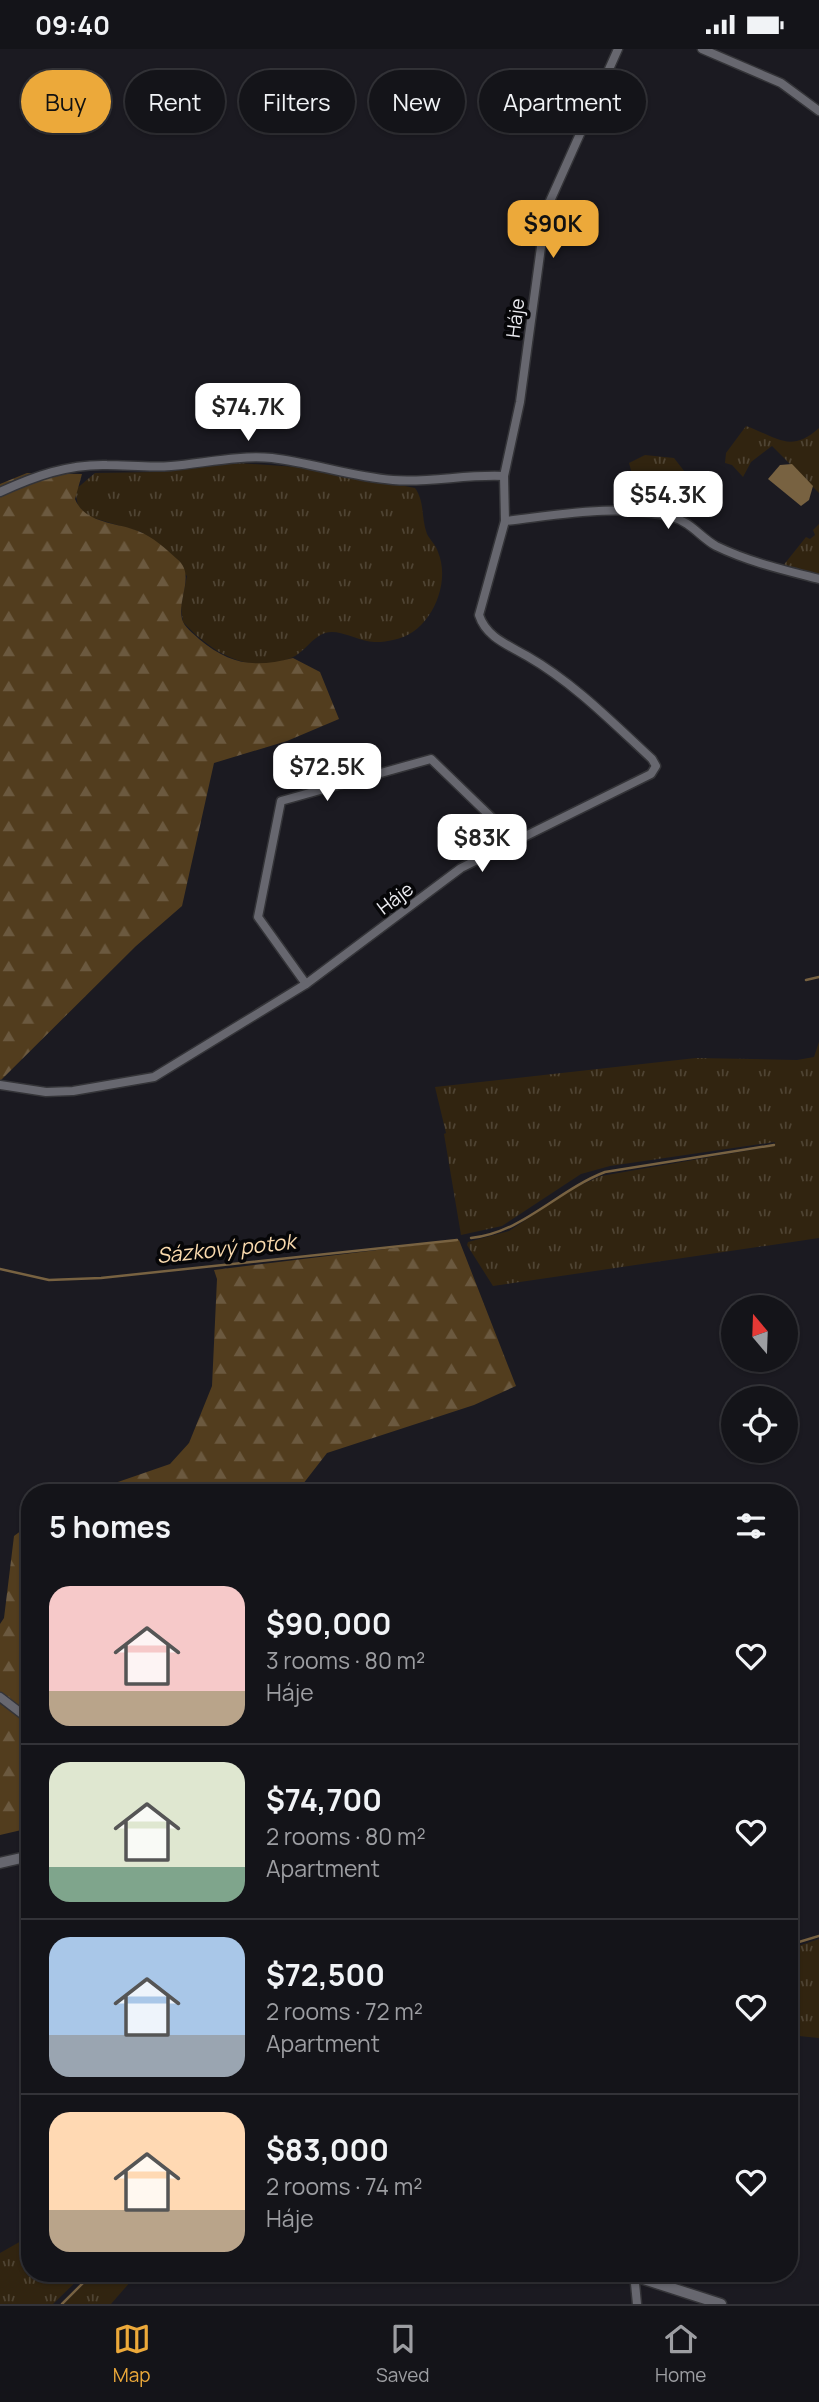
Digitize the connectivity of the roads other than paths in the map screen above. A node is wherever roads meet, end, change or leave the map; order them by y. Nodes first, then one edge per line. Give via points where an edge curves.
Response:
1 (618, 49) edge
2 (702, 49) edge
3 (819, 111) edge
4 (504, 476) junction
5 (0, 492) edge
6 (505, 521) junction
7 (819, 579) edge
8 (516, 841) junction
9 (306, 984) junction
10 (0, 1085) edge
11 (0, 1697) edge
12 (21, 1713) edge
13 (21, 1858) edge
14 (0, 1863) edge
15 (633, 2282) edge
16 (655, 2282) edge
17 (637, 2304) edge
18 (721, 2304) edge

1 - 4 street, Háje via 546,210 520,402
2 - 3 street via 781,83
4 - 5 street via 469,474 413,482 307,463 240,458 168,467 105,464 65,468
4 - 6 street, Háje
6 - 7 street via 609,510 669,516 686,521 714,545
6 - 8 street, Háje via 480,604 482,623 495,638 549,669 579,693 656,766 650,774
8 - 9 street, Háje via 461,868
8 - 9 street via 432,759 281,800 258,917
9 - 10 street, Háje via 154,1077 73,1091
11 - 12 street
13 - 14 street
15 - 17 street
16 - 18 street

